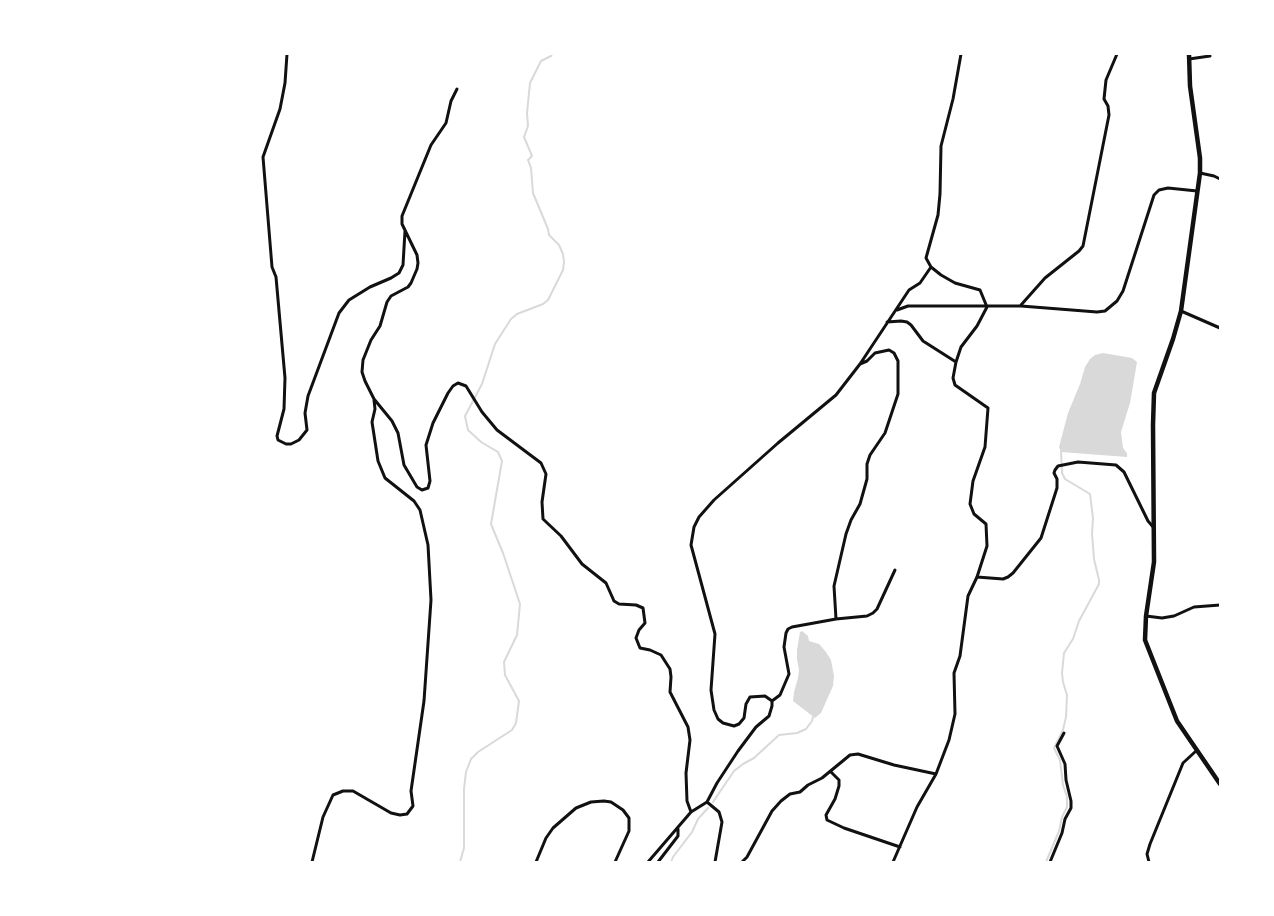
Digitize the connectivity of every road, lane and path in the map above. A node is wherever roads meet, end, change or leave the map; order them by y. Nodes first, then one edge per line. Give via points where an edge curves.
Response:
1 (287, 54) edge
2 (961, 54) edge
3 (1117, 54) edge
4 (1189, 56) edge
5 (1210, 56) dead end
6 (457, 89) dead end
7 (1200, 173) junction
8 (1220, 179) edge
9 (1197, 191) junction
10 (405, 231) junction
11 (931, 267) junction
12 (1021, 306) junction
13 (987, 307) junction
14 (897, 310) junction
15 (1181, 311) junction
16 (886, 322) junction
17 (1220, 328) edge
18 (956, 362) junction
19 (860, 364) junction
20 (374, 399) junction
21 (1154, 528) junction
22 (895, 570) dead end
23 (977, 576) junction
24 (1220, 605) edge
25 (1146, 616) junction
26 (836, 619) junction
27 (772, 701) junction
28 (1064, 733) dead end
29 (1196, 751) junction
30 (831, 772) junction
31 (936, 774) junction
32 (1220, 784) edge
33 (707, 802) junction
34 (691, 812) junction
35 (678, 828) junction
36 (900, 847) junction
37 (312, 862) edge
38 (536, 862) edge
39 (615, 862) edge
40 (648, 862) edge
41 (658, 862) edge
42 (715, 862) edge
43 (742, 862) edge
44 (893, 862) edge
45 (1050, 862) edge
46 (1148, 862) edge

1 - 10 street via 280,109 263,157 285,378 278,440 291,444 307,430 308,396 339,314 349,300 399,273 403,265
2 - 11 street via 941,146 938,215 926,258
3 - 12 street via 1106,80 1104,99 1109,115 1083,246 1045,278
4 - 5 street
4 - 7 main road
6 - 10 street via 446,123 431,145 402,216
7 - 8 street
7 - 9 main road
9 - 12 street via 1168,188 1154,195 1123,291 1118,301 1106,311
9 - 15 main road
10 - 20 street via 418,263 408,287 391,296 387,302 380,326 363,360 362,372
11 - 13 street via 955,283 980,290
11 - 14 street via 920,283 909,290
12 - 13 street
13 - 14 street via 908,306
13 - 18 street via 961,348
14 - 16 street
15 - 17 street
15 - 21 main road via 1154,393
16 - 18 street via 907,322 923,341
16 - 19 street
18 - 23 street via 955,386 988,408 985,447 973,481 970,504 974,514 986,524 987,531 987,546
19 - 26 street via 875,352 888,350 894,353 898,362 898,394 885,433 870,455 860,504 846,534 834,586
19 - 27 street via 836,396 714,500 694,527 691,545 715,634 711,690 718,719 728,725 739,724 750,697 765,696
20 - 34 street via 392,421 398,433 404,465 416,486 422,490 428,488 430,481 426,445 433,422 448,393 458,383 466,386 497,430 541,464 546,474 542,502 544,519 582,564 606,583 614,601 643,608 646,623 636,638 640,648 661,655 670,668 670,692 688,727 690,740 686,773 687,801
20 - 37 street via 372,422 384,478 414,501 420,510 428,545 431,600 413,806 407,814 400,815 353,791 333,795
21 - 23 street via 1124,472 1116,465 1078,462 1056,467 1057,488 1041,538 1008,577
21 - 25 main road via 1154,562
22 - 26 street via 873,613
23 - 31 street via 968,596 960,656 954,673 956,714
24 - 25 street via 1194,607 1162,618
25 - 29 main road via 1145,640 1150,655 1177,722
26 - 27 street via 788,629 784,647 788,674 780,695
27 - 33 street via 769,716 738,751
28 - 45 street via 1057,746 1066,764 1071,808
29 - 32 main road
29 - 46 street via 1183,763 1150,844
30 - 31 street via 846,757 854,754
30 - 36 street via 840,786 826,815 827,820
30 - 43 street via 781,801
31 - 36 street
33 - 34 street
33 - 42 street via 719,812 722,822
34 - 35 street
35 - 40 street
35 - 41 street via 678,836
36 - 44 street
38 - 39 street via 553,828 576,808 604,801 623,810 629,818 629,830

